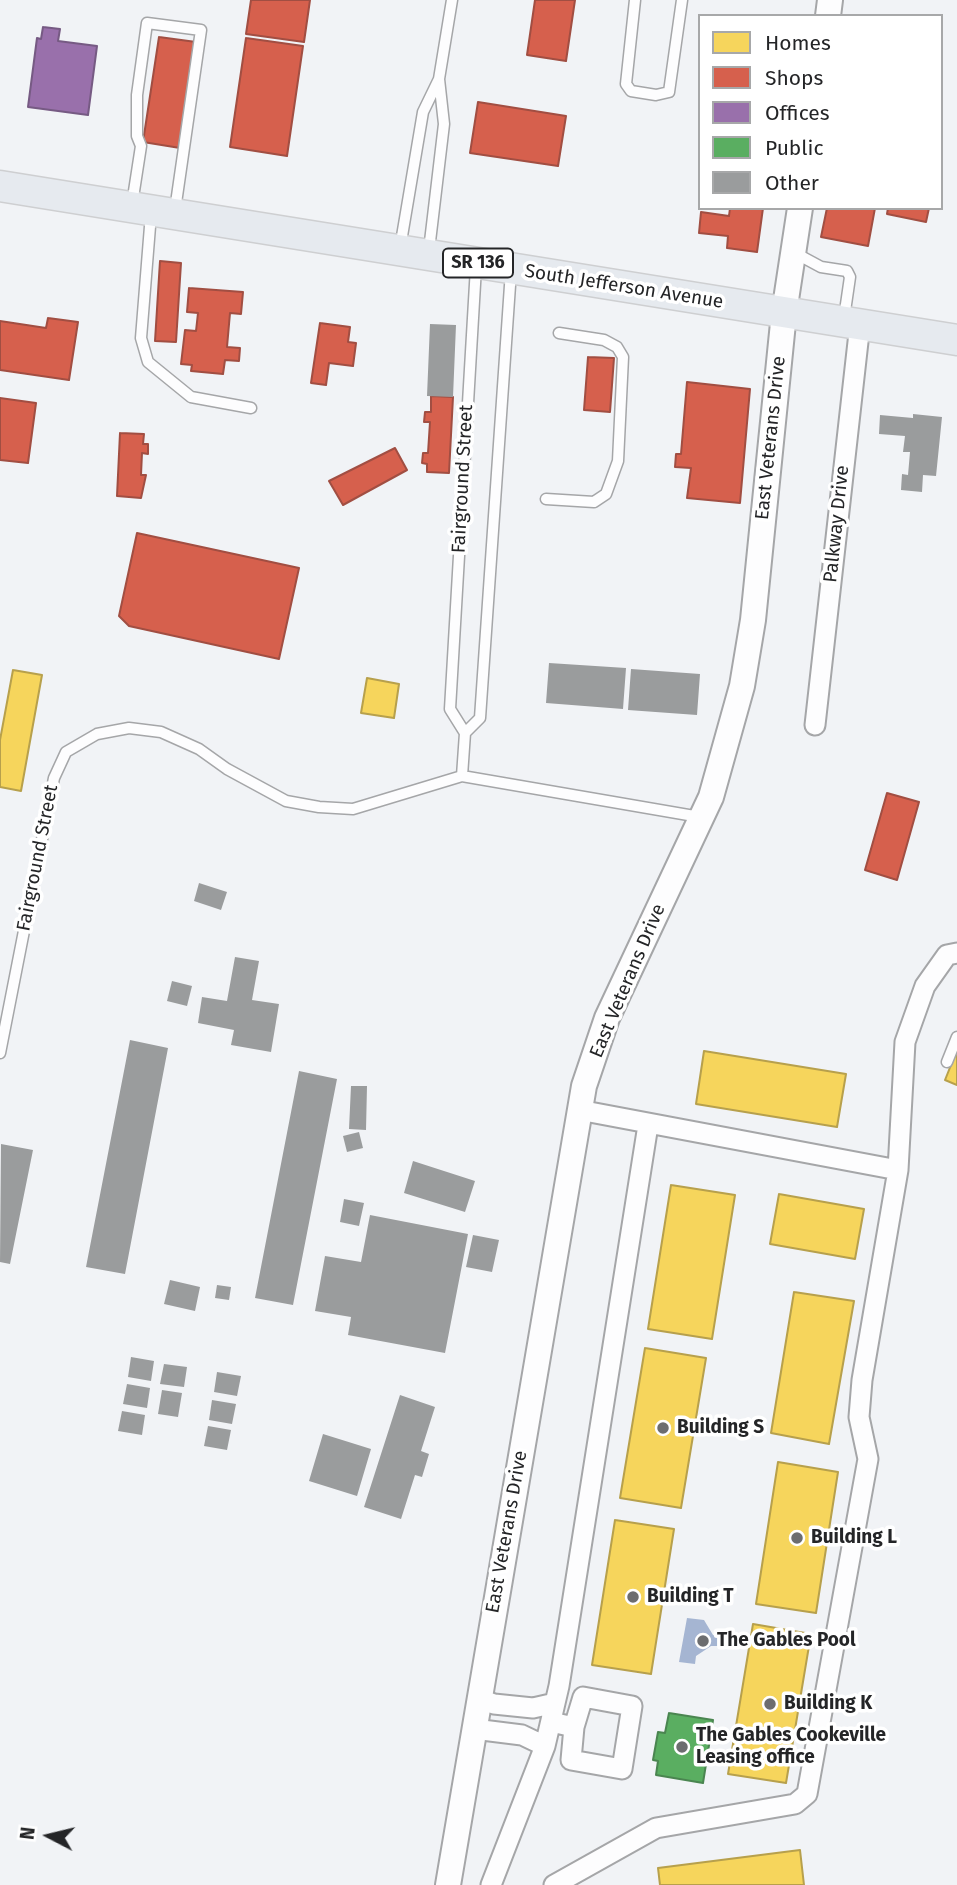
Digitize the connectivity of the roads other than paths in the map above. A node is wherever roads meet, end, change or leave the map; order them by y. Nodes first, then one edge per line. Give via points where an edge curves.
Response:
1 (452, 0) edge
2 (635, 0) edge
3 (682, 0) edge
4 (439, 79) junction
5 (0, 186) edge
6 (800, 210) edge
7 (153, 211) junction
8 (400, 250) junction
9 (794, 252) junction
10 (429, 254) junction
11 (476, 263) junction
12 (511, 269) junction
13 (784, 313) junction
14 (851, 323) junction
15 (559, 332) dead end
16 (957, 340) edge
17 (251, 408) dead end
18 (546, 499) dead end
19 (815, 724) dead end
20 (465, 733) junction
21 (462, 776) junction
22 (701, 818) junction
23 (957, 953) edge
24 (957, 1037) edge
25 (0, 1053) edge
26 (947, 1062) dead end
27 (579, 1110) junction
28 (648, 1125) junction
29 (898, 1170) junction
30 (479, 1699) junction
31 (553, 1712) junction
32 (574, 1727) dead end
33 (474, 1729) junction
34 (545, 1746) junction
35 (448, 1885) edge
36 (491, 1885) edge
37 (554, 1885) edge

1 - 4 lane
2 - 3 lane via 626,84 631,91 656,95 669,92
4 - 8 lane via 423,112
4 - 10 lane via 444,124
5 - 7 main road, South Jefferson Avenue / SR 136
6 - 9 street, East Veterans Drive
7 - 7 lane via 201,30 147,23 137,95 137,136
7 - 8 main road, South Jefferson Avenue / SR 136
7 - 17 lane via 141,338 148,362 191,397
8 - 10 main road, South Jefferson Avenue / SR 136
9 - 13 street, East Veterans Drive
9 - 14 lane via 821,267 847,271
10 - 11 main road, South Jefferson Avenue / SR 136
11 - 12 main road, South Jefferson Avenue / SR 136
11 - 20 lane, Fairground Street via 450,709
12 - 13 main road, South Jefferson Avenue / SR 136
12 - 20 lane, Fairground Street via 480,718
13 - 14 main road, South Jefferson Avenue / SR 136
13 - 22 street, East Veterans Drive via 751,632 726,749
14 - 16 main road, South Jefferson Avenue / SR 136
14 - 19 street, Palkway Drive
15 - 18 lane via 604,340 623,357 618,461 606,494 594,502
20 - 21 lane, Fairground Street
21 - 22 lane, Fairground Street
21 - 25 lane, Fairground Street via 353,809 319,807 286,801 161,732 129,728 97,734 66,752 54,778
22 - 27 street, East Veterans Drive via 607,1018
23 - 29 street via 947,955 925,986 905,1042
24 - 26 lane
27 - 28 street
27 - 30 street, East Veterans Drive
28 - 29 street
28 - 31 street
29 - 37 street via 862,1380 859,1417 868,1459 807,1794 795,1804 656,1828
30 - 31 street
30 - 33 street, East Veterans Drive
31 - 32 street
31 - 34 street
33 - 34 street via 522,1735
33 - 35 street, East Veterans Drive
34 - 36 street

